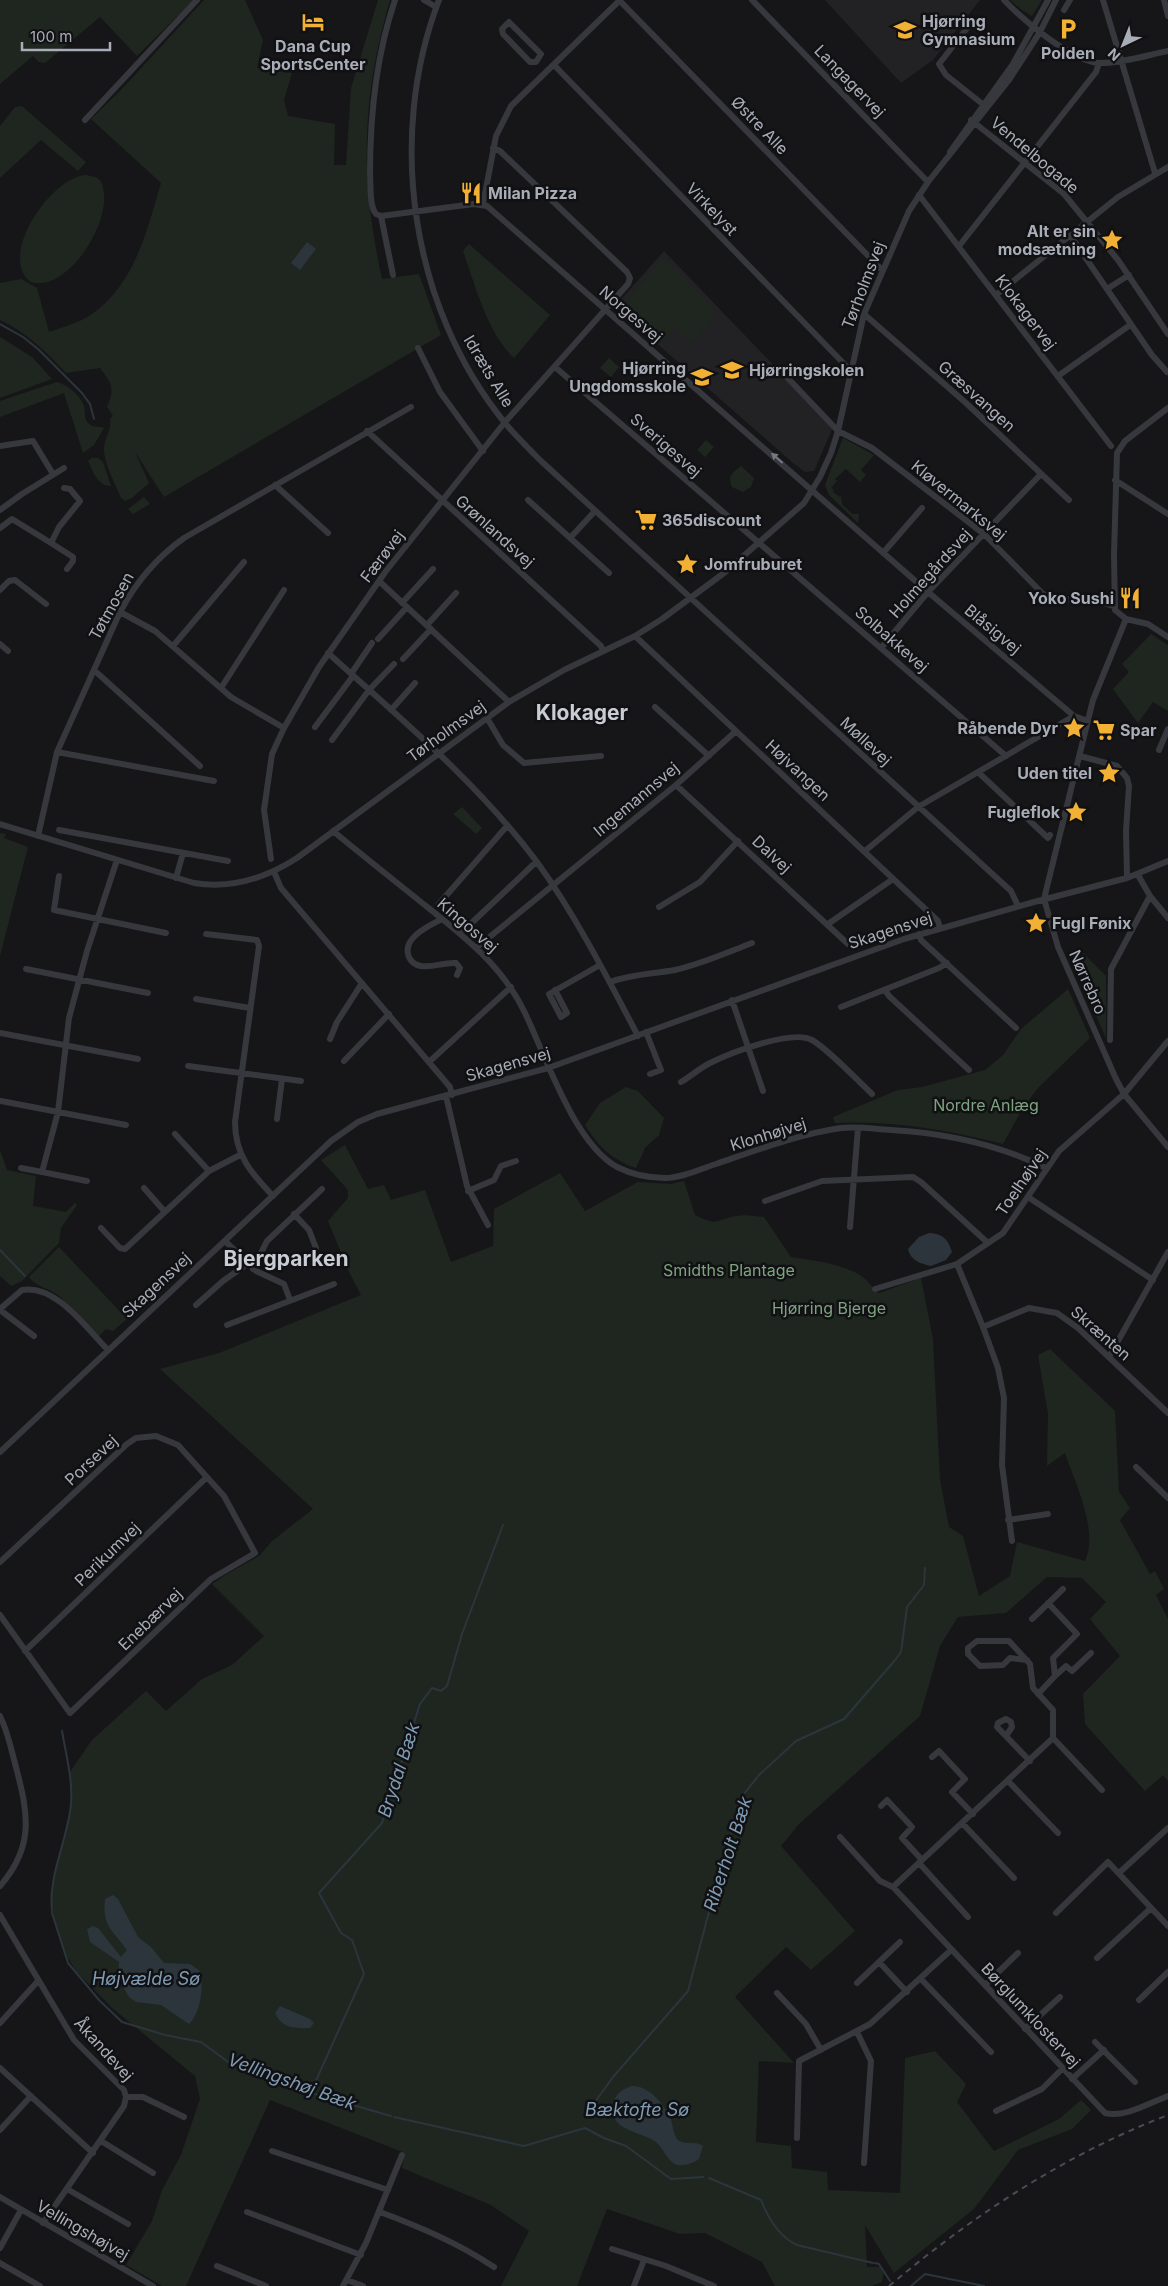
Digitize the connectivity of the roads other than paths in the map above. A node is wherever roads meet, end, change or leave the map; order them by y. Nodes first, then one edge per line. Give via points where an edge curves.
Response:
1 (197, 0) edge
2 (395, 0) edge
3 (424, 0) edge
4 (439, 0) edge
5 (619, 0) edge
6 (752, 0) edge
7 (1004, 0) edge
8 (1048, 0) edge
9 (1056, 0) edge
10 (1070, 0) edge
11 (1103, 0) edge
12 (1164, 0) edge
13 (436, 7) junction
14 (1064, 10) dead end
15 (1168, 15) edge
16 (971, 23) dead end
17 (1033, 28) junction
18 (1040, 32) junction
19 (1168, 51) edge
20 (539, 60) junction
21 (1121, 60) junction
22 (1099, 63) junction
23 (554, 64) junction
24 (548, 70) junction
25 (985, 107) junction
26 (85, 120) dead end
27 (973, 122) junction
28 (493, 148) junction
29 (1025, 162) junction
30 (1168, 167) edge
31 (1155, 172) junction
32 (928, 182) junction
33 (919, 195) junction
34 (483, 204) junction
35 (415, 212) junction
36 (381, 216) junction
37 (1087, 222) junction
38 (1070, 235) junction
39 (959, 246) junction
40 (882, 270) junction
41 (394, 275) dead end
42 (1129, 275) junction
43 (1107, 289) junction
44 (996, 296) junction
45 (605, 309) junction
46 (864, 314) junction
47 (1130, 325) junction
48 (1168, 334) edge
49 (418, 348) dead end
50 (555, 367) junction
51 (851, 372) junction
52 (1167, 372) edge
53 (783, 373) dead end
54 (1058, 376) junction
55 (411, 407) dead end
56 (1168, 408) edge
57 (505, 422) junction
58 (367, 431) junction
59 (838, 431) junction
60 (0, 446) edge
61 (1111, 446) dead end
62 (483, 451) junction
63 (64, 468) dead end
64 (53, 474) junction
65 (1041, 474) junction
66 (1115, 480) junction
67 (275, 485) junction
68 (64, 488) dead end
69 (813, 490) junction
70 (528, 500) dead end
71 (1069, 500) dead end
72 (442, 501) junction
73 (922, 508) dead end
74 (0, 510) edge
75 (595, 511) junction
76 (1168, 514) edge
77 (0, 528) edge
78 (328, 534) dead end
79 (984, 534) junction
80 (570, 538) junction
81 (51, 543) junction
82 (759, 543) junction
83 (884, 553) junction
84 (244, 562) dead end
85 (67, 569) dead end
86 (433, 569) dead end
87 (608, 573) dead end
88 (379, 581) junction
89 (0, 590) edge
90 (284, 590) dead end
91 (928, 592) junction
92 (456, 593) dead end
93 (691, 598) junction
94 (46, 604) dead end
95 (405, 605) junction
96 (1114, 606) junction
97 (120, 612) junction
98 (1126, 619) junction
99 (429, 627) junction
100 (635, 636) junction
101 (1168, 637) edge
102 (0, 644) edge
103 (173, 646) junction
104 (881, 648) junction
105 (8, 651) dead end
106 (603, 651) junction
107 (328, 653) junction
108 (403, 659) dead end
109 (394, 664) dead end
110 (94, 670) junction
111 (352, 675) junction
112 (415, 683) dead end
113 (221, 688) junction
114 (369, 690) junction
115 (509, 702) junction
116 (655, 707) dead end
117 (391, 710) junction
118 (1074, 716) junction
119 (487, 718) junction
120 (1088, 721) junction
121 (316, 727) dead end
122 (284, 728) junction
123 (1168, 730) edge
124 (736, 731) junction
125 (332, 740) dead end
126 (1159, 750) dead end
127 (58, 752) junction
128 (439, 753) junction
129 (601, 756) dead end
130 (709, 756) junction
131 (1006, 756) junction
132 (1080, 756) junction
133 (200, 766) dead end
134 (979, 772) junction
135 (214, 781) dead end
136 (676, 785) junction
137 (918, 807) junction
138 (0, 824) edge
139 (507, 826) junction
140 (59, 830) dead end
141 (333, 831) junction
142 (1050, 835) dead end
143 (38, 836) junction
144 (738, 841) junction
145 (865, 851) junction
146 (184, 853) junction
147 (271, 859) dead end
148 (117, 860) junction
149 (228, 862) dead end
150 (536, 862) junction
151 (1168, 862) edge
152 (274, 872) junction
153 (1138, 875) junction
154 (59, 876) dead end
155 (176, 878) junction
156 (893, 878) junction
157 (1127, 878) junction
158 (552, 886) junction
159 (1150, 896) junction
160 (1044, 899) junction
161 (438, 905) dead end
162 (1018, 906) junction
163 (659, 907) dead end
164 (442, 918) junction
165 (1168, 918) edge
166 (98, 920) junction
167 (828, 924) junction
168 (940, 928) junction
169 (166, 933) dead end
170 (206, 934) dead end
171 (460, 934) junction
172 (919, 934) junction
173 (752, 943) dead end
174 (848, 944) dead end
175 (476, 948) junction
176 (947, 963) junction
177 (600, 965) junction
178 (26, 969) dead end
179 (457, 975) dead end
180 (79, 979) junction
181 (610, 982) junction
182 (362, 983) junction
183 (511, 987) junction
184 (555, 990) dead end
185 (885, 990) junction
186 (148, 993) dead end
187 (196, 999) dead end
188 (732, 1000) junction
189 (841, 1007) dead end
190 (250, 1008) junction
191 (389, 1014) junction
192 (1016, 1028) dead end
193 (0, 1032) edge
194 (646, 1032) junction
195 (638, 1036) junction
196 (330, 1039) dead end
197 (1110, 1040) dead end
198 (1168, 1041) edge
199 (67, 1044) junction
200 (749, 1049) junction
201 (138, 1058) dead end
202 (344, 1061) dead end
203 (429, 1062) junction
204 (188, 1066) dead end
205 (548, 1068) junction
206 (969, 1070) dead end
207 (242, 1073) junction
208 (650, 1074) dead end
209 (282, 1079) junction
210 (301, 1081) dead end
211 (681, 1082) dead end
212 (763, 1091) dead end
213 (872, 1094) dead end
214 (1124, 1094) junction
215 (449, 1096) junction
216 (1, 1101) edge
217 (58, 1112) junction
218 (277, 1120) dead end
219 (126, 1125) dead end
220 (858, 1128) junction
221 (175, 1134) dead end
222 (1168, 1147) edge
223 (240, 1155) junction
224 (516, 1160) dead end
225 (21, 1168) dead end
226 (1046, 1168) junction
227 (209, 1171) junction
228 (42, 1172) junction
229 (854, 1178) junction
230 (87, 1181) dead end
231 (144, 1188) dead end
232 (322, 1189) dead end
233 (468, 1191) junction
234 (272, 1196) junction
235 (1028, 1197) junction
236 (764, 1201) dead end
237 (165, 1212) junction
238 (294, 1214) junction
239 (488, 1225) dead end
240 (850, 1227) dead end
241 (101, 1228) dead end
242 (225, 1241) junction
243 (988, 1243) junction
244 (316, 1248) dead end
245 (1168, 1252) edge
246 (247, 1264) junction
247 (957, 1264) junction
248 (253, 1269) junction
249 (1153, 1280) junction
250 (334, 1284) dead end
251 (875, 1289) dead end
252 (290, 1300) junction
253 (196, 1305) dead end
254 (0, 1309) edge
255 (227, 1325) dead end
256 (983, 1327) junction
257 (34, 1336) dead end
258 (108, 1350) junction
259 (1109, 1357) junction
260 (1168, 1413) edge
261 (0, 1452) edge
262 (1136, 1467) dead end
263 (207, 1477) junction
264 (1168, 1498) edge
265 (1048, 1514) dead end
266 (1008, 1520) junction
267 (1012, 1541) dead end
268 (255, 1553) joint
269 (0, 1562) edge
270 (1063, 1589) dead end
271 (1048, 1603) junction
272 (0, 1615) edge
273 (1032, 1619) dead end
274 (25, 1651) junction
275 (1091, 1654) dead end
276 (1027, 1660) junction
277 (1056, 1676) junction
278 (1038, 1694) junction
279 (0, 1716) edge
280 (1006, 1736) dead end
281 (1053, 1738) junction
282 (932, 1757) dead end
283 (1030, 1761) junction
284 (1008, 1781) junction
285 (1102, 1790) dead end
286 (881, 1806) dead end
287 (973, 1814) junction
288 (963, 1824) junction
289 (1168, 1828) edge
290 (1058, 1833) dead end
291 (840, 1837) dead end
292 (921, 1862) junction
293 (1119, 1873) junction
294 (1014, 1878) dead end
295 (0, 1886) edge
296 (893, 1887) junction
297 (1151, 1908) junction
298 (1056, 1913) dead end
299 (0, 1915) edge
300 (968, 1917) dead end
301 (1167, 1924) edge
302 (900, 1942) dead end
303 (951, 1950) junction
304 (1018, 1952) dead end
305 (1097, 1958) dead end
306 (879, 1962) junction
307 (1168, 1972) edge
308 (921, 1979) junction
309 (38, 1981) junction
310 (857, 1983) dead end
311 (984, 1985) junction
312 (906, 1992) junction
313 (777, 1993) dead end
314 (1060, 1997) dead end
315 (1139, 2000) dead end
316 (0, 2023) edge
317 (1025, 2029) junction
318 (857, 2032) junction
319 (1095, 2042) dead end
320 (821, 2050) junction
321 (1104, 2050) junction
322 (991, 2052) dead end
323 (0, 2068) edge
324 (1062, 2069) junction
325 (1072, 2079) junction
326 (1135, 2082) dead end
327 (30, 2096) junction
328 (1168, 2096) edge
329 (126, 2097) junction
330 (996, 2111) dead end
331 (184, 2116) dead end
332 (0, 2130) edge
333 (798, 2138) dead end
334 (101, 2141) junction
335 (272, 2151) dead end
336 (93, 2153) junction
337 (402, 2155) dead end
338 (864, 2163) dead end
339 (153, 2173) dead end
340 (68, 2189) junction
341 (388, 2190) junction
342 (0, 2197) edge
343 (22, 2210) junction
344 (247, 2212) dead end
345 (380, 2212) junction
346 (43, 2223) junction
347 (128, 2224) dead end
348 (1, 2245) edge
349 (612, 2249) dead end
350 (360, 2255) junction
351 (644, 2260) junction
352 (0, 2263) edge
353 (217, 2266) dead end
354 (494, 2267) dead end
355 (347, 2280) junction
356 (40, 2286) edge
357 (152, 2286) edge
358 (266, 2286) edge
359 (343, 2286) edge
360 (363, 2286) edge
361 (634, 2286) edge
362 (714, 2286) edge

1 - 26 street
2 - 36 street via 380,55 371,120 372,208
3 - 13 street
4 - 13 street, Idræts Alle
5 - 23 street
5 - 40 street, Østre Alle
6 - 32 street, Langagervej
7 - 17 street
8 - 17 street, Tørholmsvej
9 - 18 street, Tørholmsvej
10 - 14 street
11 - 21 street
12 - 15 street
13 - 35 street, Idræts Alle via 424,43 412,126
16 - 25 street via 938,64 946,75
17 - 18 street
17 - 25 street, Tørholmsvej
18 - 22 street
18 - 25 street, Tørholmsvej
19 - 21 street
20 - 20 street via 530,62 502,29 512,23 540,53
20 - 24 street
21 - 22 street
21 - 31 street
22 - 29 street via 1096,72
23 - 24 street
23 - 51 street, Virkelyst
24 - 28 street via 511,106
25 - 27 street, Tørholmsvej
27 - 29 street, Vendelbogade
27 - 32 street, Tørholmsvej
28 - 34 street
28 - 45 street, Færøvej via 500,151 627,272 628,284
29 - 37 street, Vendelbogade via 1064,194
29 - 39 street
30 - 31 street
31 - 37 street
32 - 33 street, Tørholmsvej
33 - 39 street, Klokagervej
33 - 40 street, Tørholmsvej
34 - 35 street
34 - 45 street, Norgesvej
35 - 36 street
35 - 57 street, Idræts Alle via 428,273 451,335 467,366
36 - 41 street
37 - 38 street
37 - 42 street, Vendelbogade
38 - 43 street
38 - 44 street
39 - 44 street, Klokagervej
40 - 46 street, Tørholmsvej
42 - 43 street
42 - 48 street, Vendelbogade
43 - 47 street
44 - 54 street, Klokagervej
45 - 50 street, Færøvej
69 -> 45 street, Norgesvej
46 - 51 street, Tørholmsvej
46 - 65 street, Græsvangen
47 - 52 street
47 - 54 street
49 - 62 street via 444,398
50 - 57 street, Færøvej
50 - 82 street, Sverigesvej
51 - 59 street, Tørholmsvej
53 - 59 street
54 - 61 street, Klokagervej
55 - 58 street, Tøtmosen
56 - 66 street via 1122,444 1115,458
57 - 62 street, Færøvej
57 - 75 street, Idræts Alle
58 - 67 street, Tøtmosen
58 - 72 street, Grønlandsvej
59 - 69 street, Tørholmsvej
59 - 79 street, Kløvermarksvej via 872,448
60 - 64 street via 33,441
62 - 72 street, Færøvej
63 - 64 street
64 - 74 street
65 - 71 street, Græsvangen
65 - 79 street, Holmegårdsvej
66 - 76 street
66 - 96 street
67 - 78 street
67 - 97 street, Tøtmosen via 168,550 140,578
68 - 81 street via 69,488 80,500 58,528
69 - 82 street, Tørholmsvej via 798,509
69 - 83 street, Blåsigvej
70 - 80 street
72 - 88 street, Færøvej
72 - 106 street, Grønlandsvej
73 - 83 street
75 - 80 street
75 - 93 street, Idræts Alle
77 - 81 street via 12,519
79 - 91 street, Holmegårdsvej
79 - 96 street, Kløvermarksvej via 1043,594 1058,600 1086,598
80 - 87 street
81 - 85 street via 73,556
82 - 93 street, Tørholmsvej
82 - 104 street, Solbakkevej
83 - 91 street, Blåsigvej
84 - 103 street
86 - 95 street
88 - 95 street
88 - 107 street, Færøvej
89 - 94 street via 15,580
90 - 113 street
91 - 104 street, Holmegårdsvej
91 - 118 street, Blåsigvej
92 - 99 street
93 - 100 street, Tørholmsvej
93 - 137 street, Møllevej
95 - 99 street
95 - 111 street
96 - 98 street via 1117,613
97 - 103 street via 142,622
97 - 110 street, Tøtmosen
98 - 101 street via 1148,624
98 - 120 street
99 - 108 street
99 - 115 street
100 - 106 street, Tørholmsvej
100 - 124 street, Højvangen
102 - 105 street
103 - 113 street
104 - 131 street, Solbakkevej
106 - 115 street, Tørholmsvej
107 - 111 street
107 - 122 street, Færøvej
109 - 114 street
110 - 127 street, Tøtmosen
110 - 133 street
111 - 114 street
111 - 121 street
112 - 117 street
113 - 122 street
114 - 117 street
114 - 125 street
115 - 119 street, Tørholmsvej
116 - 130 street
117 - 128 street
118 - 120 street, Blåsigvej
118 - 131 street
119 - 128 street, Tørholmsvej
119 - 129 street via 503,745 524,763
120 - 132 street
122 - 147 street, Færøvej via 272,754 266,792 266,833
123 - 126 street
124 - 130 street, Ingemannsvej
124 - 145 street, Højvangen
127 - 135 street
127 - 143 street, Tøtmosen
128 - 139 street
128 - 141 street, Tørholmsvej
130 - 136 street, Ingemannsvej
131 - 134 street
132 - 157 street via 1117,766 1128,778
132 - 160 street
134 - 137 street
134 - 142 street via 1048,838
136 - 144 street, Dalvej
136 - 158 street, Ingemannsvej
137 - 145 street
137 - 162 street, Møllevej via 1011,891
138 - 143 street, Tørholmsvej
139 - 150 street
139 - 161 street
140 - 146 street
141 - 152 street, Tørholmsvej
141 - 164 street, Kingosvej
143 - 148 street, Tørholmsvej
144 - 163 street via 700,882
144 - 167 street, Dalvej
145 - 156 street, Højvangen
146 - 149 street
146 - 155 street
148 - 155 street, Tørholmsvej
148 - 166 street
150 - 158 street
150 - 171 street
151 - 153 street, Skagensvej
152 - 155 street, Tørholmsvej via 221,885
152 - 182 street via 281,888
153 - 157 street, Skagensvej
153 - 159 street
154 - 166 street via 54,910
156 - 167 street
156 - 168 street, Højvangen via 938,921
157 - 160 street, Skagensvej
158 - 175 street, Ingemannsvej
158 - 177 street
159 - 165 street
159 - 197 street via 1111,968
160 - 162 street, Skagensvej
160 - 214 street, Nørrebro via 1058,947
162 - 168 street, Skagensvej
164 - 171 street, Kingosvej
164 - 179 street via 410,941 409,959 422,966 456,963 460,968
166 - 169 street
166 - 180 street
167 - 174 street, Dalvej
168 - 172 street, Skagensvej
170 - 190 street via 256,940 260,946
171 - 175 street, Kingosvej
172 - 176 street via 921,940
172 - 188 street, Skagensvej
173 - 181 street via 707,962 674,970 627,975
175 - 183 street, Kingosvej
176 - 185 street
176 - 192 street
177 - 181 street
177 - 184 street
178 - 180 street
180 - 186 street
180 - 199 street via 69,1018
181 - 195 street
182 - 191 street
182 - 196 street
183 - 203 street
183 - 205 street, Kingosvej
185 - 189 street
185 - 206 street
187 - 190 street
188 - 194 street, Skagensvej
188 - 200 street
190 - 207 street
191 - 202 street
191 - 203 street
193 - 199 street
194 - 195 street, Skagensvej
194 - 208 street via 661,1070
195 - 205 street, Skagensvej
198 - 214 street, Toelhøjvej
199 - 201 street
199 - 217 street
200 - 211 street via 711,1063
200 - 212 street
200 - 213 street via 789,1036 803,1036 813,1040
203 - 215 street via 450,1087
204 - 207 street
205 - 215 street, Skagensvej
205 - 220 street, Klonhøjvej via 591,1145 612,1163 638,1175 666,1178 683,1175 823,1131
207 - 209 street
207 - 223 street via 235,1122
209 - 210 street
209 - 218 street
214 - 222 street, Nørrebro
214 - 226 street, Toelhøjvej via 1069,1140
215 - 233 street
215 - 234 street, Skagensvej via 358,1122 336,1137
216 - 217 street
217 - 219 street
217 - 228 street
220 - 226 street, Klonhøjvej via 953,1136 1000,1149
220 - 229 street
221 - 227 street
223 - 227 street
223 - 234 street
224 - 233 street via 501,1166 494,1180
225 - 228 street
226 - 235 street, Toelhøjvej
227 - 237 street
228 - 230 street
229 - 236 street via 822,1180
229 - 240 street
229 - 243 street via 913,1177
231 - 237 street
232 - 238 street
233 - 239 street
234 - 242 street, Skagensvej
235 - 243 street, Toelhøjvej via 1002,1232
235 - 249 street
237 - 241 street via 125,1249 120,1248
238 - 244 street via 309,1230
238 - 248 street via 267,1241
242 - 246 street
242 - 258 street, Skagensvej
243 - 247 street, Toelhøjvej
245 - 249 street
246 - 248 street
246 - 253 street
247 - 251 street, Toelhøjvej
247 - 256 street
248 - 252 street via 284,1284
249 - 259 street
250 - 252 street
252 - 255 street
254 - 257 street
254 - 258 street via 22,1290 40,1290 57,1299
256 - 259 street, Skrænten via 1029,1308 1057,1313
256 - 266 street via 998,1368 1004,1398 1002,1465
258 - 261 street, Skagensvej
259 - 260 street, Skrænten
262 - 264 street
263 - 268 street, Porsevej via 233,1511
263 - 269 street, Porsevej via 178,1445 167,1438 136,1438
263 - 274 street, Perikumvej
265 - 266 street
266 - 267 street
268 - 274 street, Enebærvej via 211,1579 70,1713
270 - 271 street
271 - 273 street
271 - 277 street via 1077,1634 1053,1658
272 - 274 street
275 - 277 street via 1072,1671 1066,1666
276 - 276 street via 1010,1658 1003,1665 980,1666 968,1654 968,1648 977,1641 1009,1641
276 - 278 street via 1033,1688
277 - 278 street
278 - 281 street via 1053,1710
279 - 295 street via 22,1790 27,1822 17,1862
280 - 283 street
281 - 283 street
281 - 285 street
282 - 287 street via 939,1751 965,1779 952,1792
283 - 284 street
284 - 287 street
284 - 290 street
286 - 292 street via 886,1800 912,1827 902,1838
287 - 288 street
288 - 292 street
288 - 294 street
289 - 293 street
291 - 296 street, Børglumklostervej via 880,1882
292 - 296 street
292 - 300 street
293 - 297 street
293 - 298 street via 1108,1862
296 - 303 street, Børglumklostervej
297 - 301 street
297 - 305 street
299 - 309 street, Åkandevej
302 - 306 street
303 - 308 street
303 - 311 street, Børglumklostervej
304 - 311 street
306 - 310 street
306 - 312 street
307 - 315 street
308 - 312 street
308 - 322 street
309 - 316 street
309 - 329 street, Åkandevej via 74,2040 120,2083
311 - 317 street, Børglumklostervej
312 - 318 street via 881,2016
313 - 320 street via 806,2024
314 - 317 street
317 - 324 street, Børglumklostervej
318 - 320 street
318 - 338 street via 871,2061
319 - 321 street
320 - 333 street via 799,2061
321 - 325 street
321 - 326 street
323 - 327 street
324 - 325 street, Børglumklostervej
324 - 330 street via 1042,2089
325 - 328 street, Børglumklostervej via 1105,2113 1112,2114
327 - 332 street
327 - 336 street
329 - 331 street via 143,2098
329 - 334 street, Åkandevej via 124,2106
334 - 336 street, Åkandevej
334 - 339 street
335 - 341 street
336 - 340 street, Åkandevej
337 - 341 street
340 - 346 street, Åkandevej
340 - 347 street
341 - 345 street
342 - 343 street, Vellingshøjvej
343 - 346 street, Vellingshøjvej
343 - 348 street
344 - 350 street
345 - 350 street
345 - 354 street via 429,2231
346 - 357 street, Vellingshøjvej
349 - 351 street
350 - 355 street
351 - 361 street
351 - 362 street
352 - 356 street
353 - 358 street
355 - 359 street
355 - 360 street

